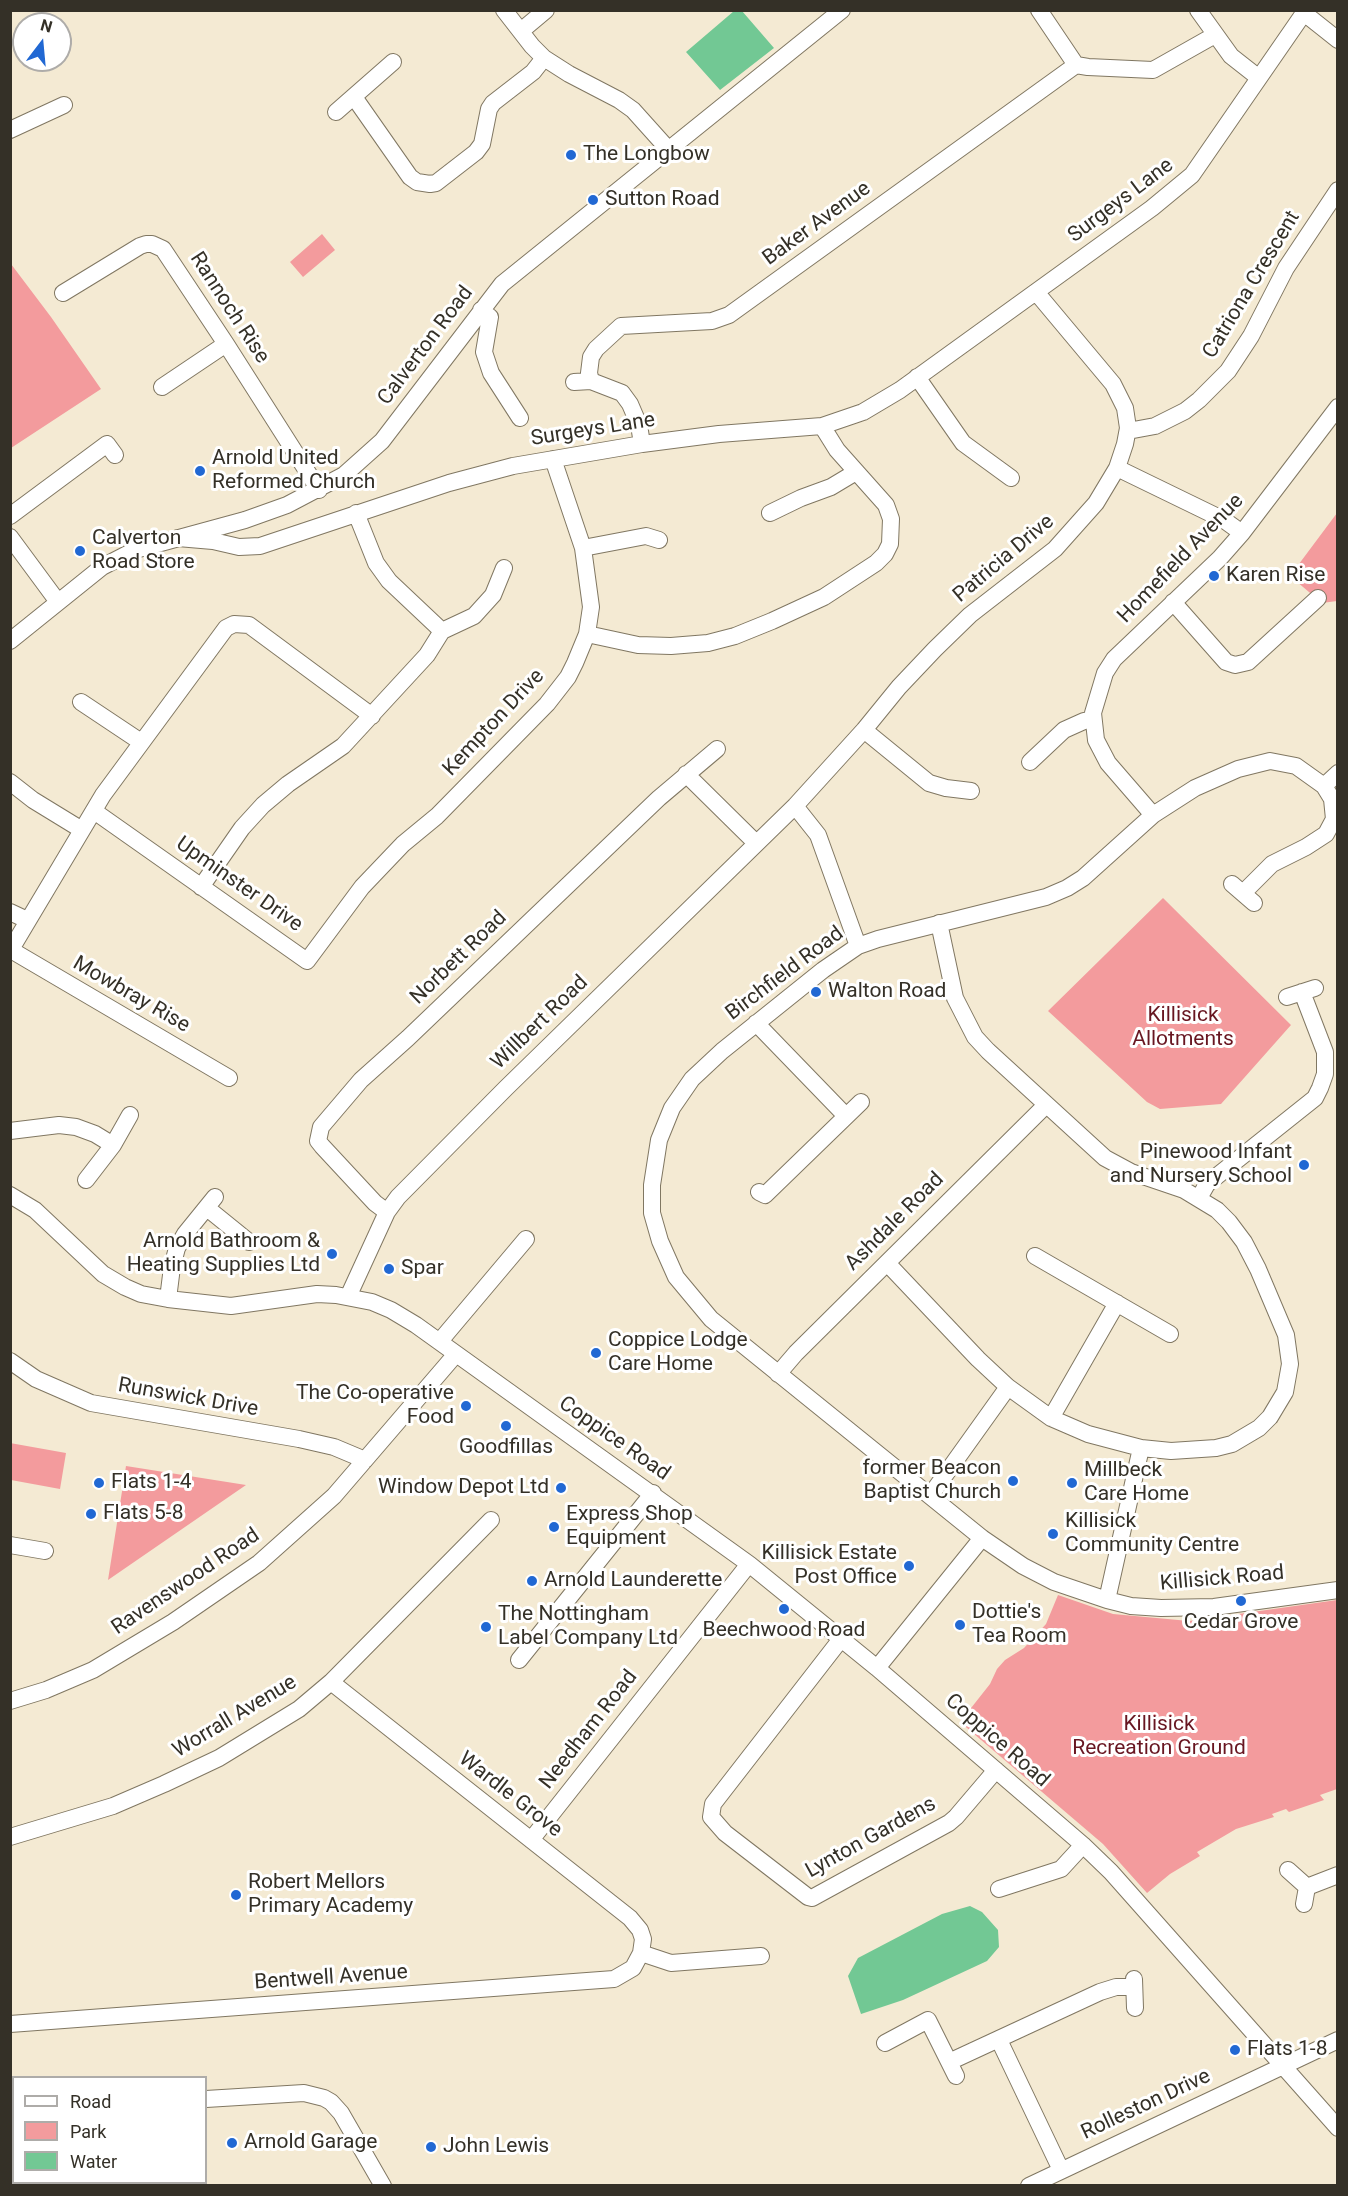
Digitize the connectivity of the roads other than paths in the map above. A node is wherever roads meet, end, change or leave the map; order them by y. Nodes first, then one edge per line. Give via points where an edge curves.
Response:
1 (504, 10) edge
2 (546, 10) edge
3 (1039, 10) edge
4 (1198, 10) edge
5 (1305, 12) edge
6 (832, 14) edge
7 (521, 31) junction
8 (1215, 35) junction
9 (1338, 40) edge
10 (544, 58) junction
11 (393, 62) dead end
12 (1076, 65) junction
13 (1259, 78) junction
14 (354, 97) junction
15 (64, 105) dead end
16 (336, 112) dead end
17 (10, 130) edge
18 (668, 149) junction
19 (1338, 190) edge
20 (1036, 292) junction
21 (63, 293) dead end
22 (481, 310) junction
23 (226, 344) junction
24 (917, 377) junction
25 (162, 387) dead end
26 (1338, 408) edge
27 (520, 418) dead end
28 (822, 426) junction
29 (1128, 431) junction
30 (642, 444) junction
31 (115, 455) dead end
32 (553, 459) junction
33 (1117, 468) junction
34 (856, 472) junction
35 (1011, 478) dead end
36 (319, 490) junction
37 (357, 513) junction
38 (770, 513) dead end
39 (10, 516) edge
40 (237, 522) junction
41 (1242, 533) junction
42 (10, 537) edge
43 (178, 538) junction
44 (659, 540) dead end
45 (275, 541) junction
46 (239, 547) junction
47 (584, 548) junction
48 (504, 568) dead end
49 (1318, 598) dead end
50 (58, 602) junction
51 (1173, 602) junction
52 (442, 631) junction
53 (587, 634) junction
54 (10, 641) edge
55 (81, 702) dead end
56 (372, 716) junction
57 (1093, 719) junction
58 (864, 730) junction
59 (141, 742) junction
60 (717, 750) dead end
61 (1030, 762) dead end
62 (1338, 773) edge
63 (686, 774) junction
64 (10, 783) edge
65 (1324, 786) junction
66 (971, 791) dead end
67 (795, 806) junction
68 (94, 811) junction
69 (1154, 815) junction
70 (1336, 820) edge
71 (81, 830) junction
72 (756, 843) junction
73 (201, 887) junction
74 (1243, 893) dead end
75 (345, 911) joint
76 (10, 912) edge
77 (27, 920) junction
78 (939, 924) junction
79 (858, 946) junction
80 (11, 950) edge
81 (1302, 992) dead end
82 (756, 1023) junction
83 (229, 1078) dead end
84 (861, 1102) dead end
85 (1046, 1105) junction
86 (130, 1115) dead end
87 (846, 1116) junction
88 (10, 1131) edge
89 (113, 1145) junction
90 (86, 1180) dead end
91 (759, 1192) dead end
92 (10, 1195) edge
93 (1199, 1198) junction
94 (387, 1212) junction
95 (246, 1235) dead end
96 (526, 1239) dead end
97 (1035, 1256) dead end
98 (887, 1263) junction
99 (348, 1297) junction
100 (168, 1299) junction
101 (1116, 1303) junction
102 (1170, 1334) dead end
103 (440, 1341) junction
104 (456, 1354) junction
105 (10, 1361) edge
106 (778, 1374) junction
107 (1008, 1387) junction
108 (1051, 1418) junction
109 (1141, 1448) junction
110 (364, 1460) junction
111 (653, 1493) junction
112 (930, 1496) junction
113 (490, 1520) dead end
114 (982, 1538) junction
115 (10, 1545) edge
116 (45, 1551) dead end
117 (749, 1564) junction
118 (1338, 1590) edge
119 (1107, 1600) junction
120 (842, 1639) junction
121 (519, 1660) dead end
122 (877, 1668) junction
123 (331, 1682) junction
124 (10, 1701) edge
125 (996, 1770) junction
126 (10, 1837) edge
127 (531, 1840) junction
128 (1083, 1845) junction
129 (1288, 1870) dead end
130 (1338, 1875) edge
131 (999, 1889) dead end
132 (641, 1953) junction
133 (761, 1956) dead end
134 (1135, 2008) dead end
135 (10, 2024) edge
136 (999, 2040) junction
137 (1338, 2040) edge
138 (885, 2043) dead end
139 (1282, 2066) junction
140 (207, 2099) edge
141 (1338, 2128) edge
142 (1061, 2170) junction
143 (384, 2186) edge
144 (1029, 2186) edge

1 - 7 street
2 - 7 street
3 - 12 street
4 - 8 street
5 - 9 street
5 - 13 street, Surgeys Lane
6 - 18 street, Calverton Road
7 - 10 street
8 - 12 street via 1154,70
8 - 13 street via 1231,56
10 - 14 street via 533,72 493,103 482,144 476,152 436,183 417,182 410,177
10 - 18 street via 633,110
11 - 14 street
12 - 30 street, Baker Avenue via 729,315 712,321 621,326 591,357 583,382 622,393 639,425
13 - 20 street, Surgeys Lane via 1192,175
14 - 16 street
15 - 17 street
18 - 22 street, Calverton Road via 502,284
19 - 29 street, Catriona Crescent via 1317,209 1251,336 1228,371 1185,411 1155,426
20 - 24 street, Surgeys Lane
20 - 29 street, Patricia Drive via 1113,384 1125,408
21 - 23 street, Rannoch Rise via 75,278 140,246 158,247 167,254
22 - 27 street via 490,317 484,352 491,373
22 - 36 street, Calverton Road via 382,441 344,475
23 - 25 street via 173,371
23 - 36 street, Rannoch Rise
24 - 28 street, Surgeys Lane via 863,412
24 - 35 street via 963,443
26 - 41 street, Homefield Avenue
28 - 30 street, Surgeys Lane
28 - 34 street
29 - 33 street, Patricia Drive
30 - 32 street, Surgeys Lane
31 - 39 street via 107,444
32 - 37 street, Surgeys Lane via 460,480
32 - 47 street, Kempton Drive
33 - 41 street via 1224,520
33 - 58 street, Patricia Drive via 1075,529 970,615 899,687
34 - 38 street via 831,488
34 - 53 street via 886,506 891,519 890,544 876,562 824,597 735,636 708,643 638,645
36 - 40 street, Calverton Road via 287,506
37 - 45 street, Surgeys Lane
37 - 52 street via 376,563 389,581
40 - 43 street, Calverton Road
40 - 45 street via 252,535
40 - 46 street
41 - 51 street, Homefield Avenue
42 - 50 street
43 - 46 street, Surgeys Lane
43 - 50 street, Calverton Road via 135,550 110,563
44 - 47 street via 646,536
45 - 46 street, Surgeys Lane
47 - 53 street, Kempton Drive via 591,607
48 - 52 street via 494,595 474,616
49 - 51 street via 1303,621 1248,662 1231,665
50 - 54 street, Calverton Road
51 - 57 street, Homefield Avenue via 1114,658 1095,701
52 - 56 street via 427,655
53 - 75 street, Kempton Drive via 568,677 547,704 437,816 403,844
55 - 59 street
56 - 59 street via 249,625 234,624 226,628
56 - 73 street via 343,746 263,805
57 - 61 street via 1064,730
57 - 69 street, Homefield Avenue via 1096,740 1107,763
58 - 66 street via 929,783
58 - 67 street, Patricia Drive
59 - 68 street
60 - 63 street, Norbett Road
62 - 65 street
63 - 72 street
63 - 94 street, Norbett Road via 361,1080 321,1127 318,1141
64 - 71 street
65 - 69 street, Birchfield Road via 1296,766 1270,761 1238,769 1195,788
65 - 70 street via 1332,799
67 - 72 street, Willbert Road
67 - 79 street via 818,835
68 - 71 street
68 - 73 street, Upminster Drive
69 - 78 street, Birchfield Road via 1067,888
70 - 74 street via 1326,834 1272,864
71 - 77 street
72 - 94 street, Willbert Road via 466,1127
73 - 75 street, Upminster Drive via 307,961
76 - 77 street
77 - 80 street
78 - 79 street, Birchfield Road
78 - 85 street via 955,998 964,1020 988,1052
79 - 82 street, Birchfield Road
80 - 83 street, Mowbray Rise
81 - 93 street via 1325,1052 1325,1074 1320,1088 1315,1098 1207,1184
82 - 87 street
82 - 106 street, Birchfield Road via 692,1079 672,1108 654,1159 652,1214 676,1277 692,1298 711,1319
84 - 87 street
85 - 93 street via 1118,1166
85 - 98 street, Ashdale Road
86 - 89 street
87 - 91 street via 765,1195
88 - 89 street via 59,1125 76,1127
89 - 90 street
92 - 100 street, Coppice Road via 35,1210 104,1274 141,1294
93 - 109 street via 1229,1222 1258,1269 1290,1349 1289,1378 1270,1417 1247,1437 1232,1444 1197,1450
94 - 99 street, Willbert Road
95 - 100 street via 211,1203 177,1248
96 - 103 street
97 - 101 street
98 - 106 street, Ashdale Road
98 - 107 street
99 - 100 street, Coppice Road via 317,1294 231,1306
99 - 103 street, Coppice Road via 391,1310
101 - 102 street
101 - 108 street
103 - 104 street, Coppice Road
104 - 110 street, Ravenswood Road
104 - 111 street, Coppice Road
105 - 110 street, Runswick Drive via 36,1379 91,1403 299,1439 334,1447
106 - 112 street, Birchfield Road
107 - 108 street
107 - 112 street
108 - 109 street via 1088,1434
109 - 119 street
110 - 124 street, Ravenswood Road via 334,1496 233,1582 93,1670
111 - 117 street, Coppice Road
111 - 121 street
112 - 114 street, Birchfield Road
113 - 123 street, Worrall Avenue
114 - 119 street, Killisick Road via 1054,1582
114 - 122 street
115 - 116 street
117 - 120 street, Coppice Road
117 - 127 street, Needham Road
118 - 119 street, Killisick Road via 1191,1609 1131,1606
120 - 122 street, Coppice Road
120 - 125 street, Lynton Gardens via 712,1804 711,1817 725,1833 812,1898 949,1823
122 - 125 street, Coppice Road
123 - 126 street, Worrall Avenue via 299,1709 219,1758 113,1806
123 - 127 street, Wardle Grove
125 - 128 street, Coppice Road
127 - 132 street, Wardle Grove via 635,1923 643,1940
128 - 131 street via 1061,1869
128 - 139 street, Coppice Road
129 - 130 street via 1305,1895
132 - 133 street via 672,1962
132 - 135 street, Bentwell Avenue via 630,1972 614,1979
134 - 136 street via 1134,1982 1100,1992
136 - 138 street via 953,2069 928,2020
136 - 142 street
137 - 139 street, Rolleston Drive
139 - 141 street, Coppice Road
139 - 142 street, Rolleston Drive
140 - 143 street via 304,2093 324,2098 341,2113
142 - 144 street, Rolleston Drive

